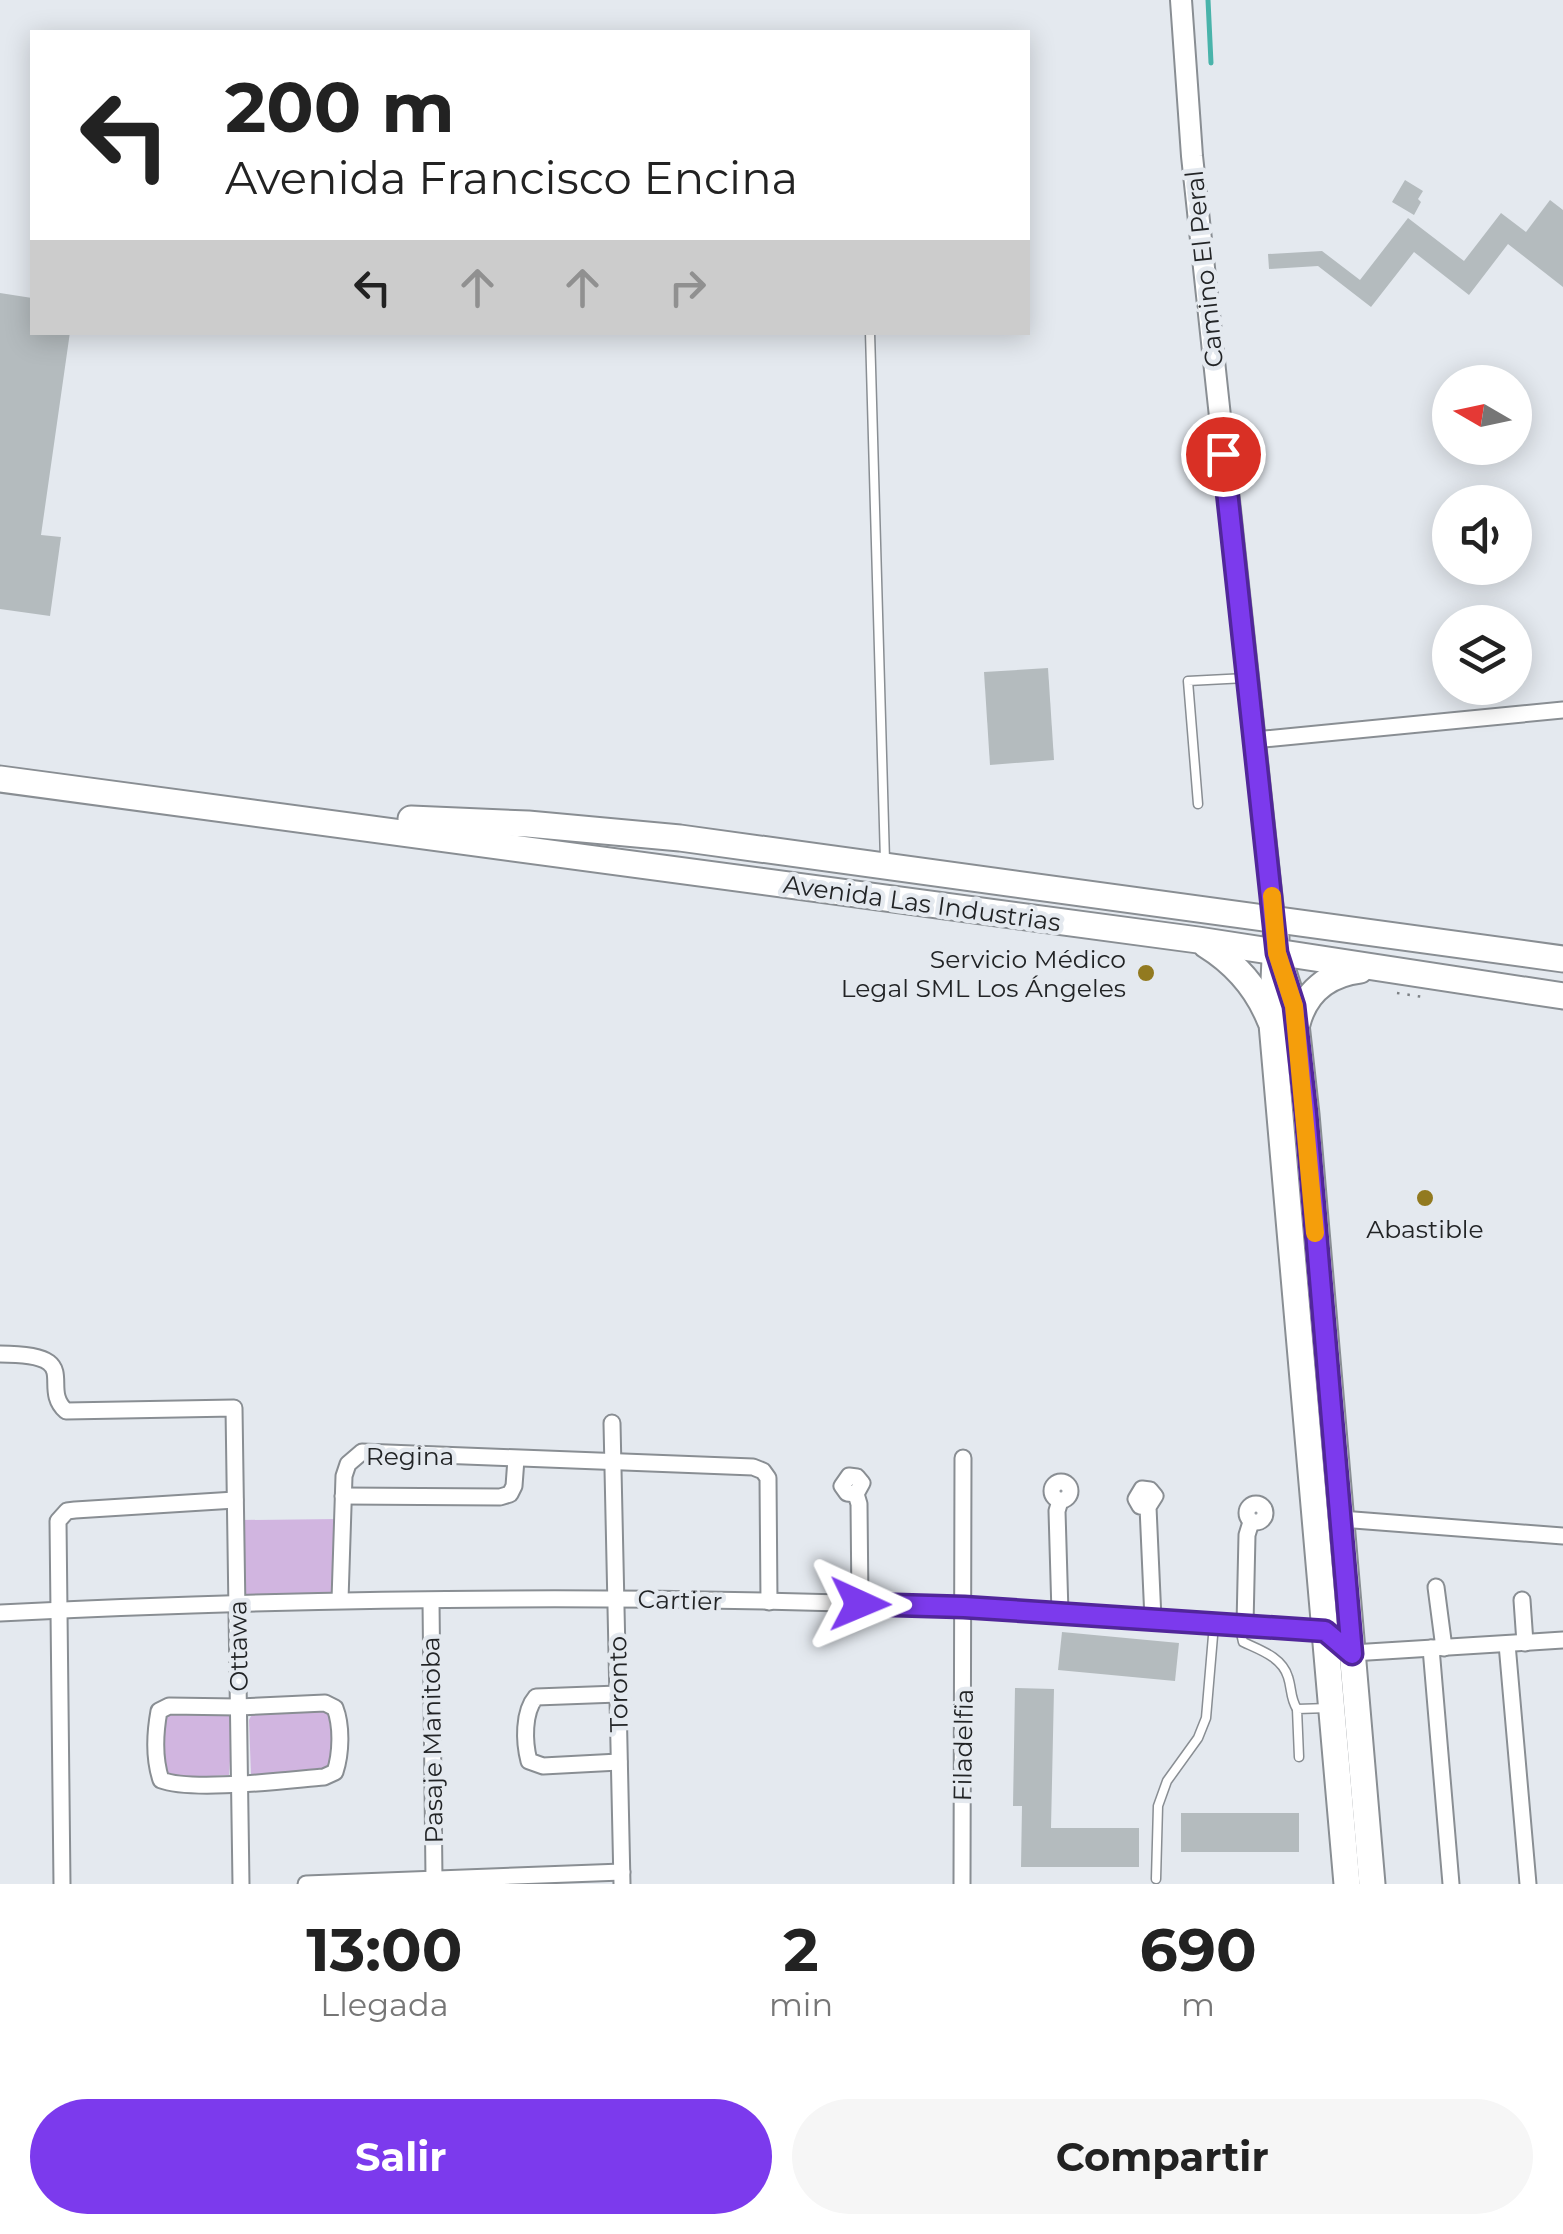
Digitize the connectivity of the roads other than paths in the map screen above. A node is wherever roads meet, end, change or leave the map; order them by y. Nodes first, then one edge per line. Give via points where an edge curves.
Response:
1 (1181, 0) edge
2 (870, 335) edge
3 (1247, 678) junction
4 (1563, 710) edge
5 (1254, 740) junction
6 (0, 779) edge
7 (1198, 804) dead end
8 (281, 815) junction
9 (886, 866) junction
10 (1274, 919) junction
11 (1198, 940) junction
12 (1277, 953) junction
13 (1563, 960) edge
14 (1370, 968) junction
15 (1563, 996) edge
16 (1284, 1026) junction
17 (1309, 1322) junction
18 (0, 1354) edge
19 (612, 1423) dead end
20 (963, 1458) dead end
21 (516, 1459) junction
22 (613, 1463) junction
23 (856, 1494) dead end
24 (343, 1496) junction
25 (236, 1500) junction
26 (1060, 1500) dead end
27 (1148, 1507) dead end
28 (1341, 1520) junction
29 (1251, 1522) dead end
30 (1563, 1536) edge
31 (1436, 1587) dead end
32 (616, 1598) junction
33 (340, 1600) junction
34 (430, 1600) junction
35 (1522, 1600) dead end
36 (237, 1602) junction
37 (769, 1602) junction
38 (860, 1604) junction
39 (964, 1607) junction
40 (57, 1610) junction
41 (0, 1613) edge
42 (1060, 1613) junction
43 (1153, 1620) junction
44 (1214, 1624) junction
45 (1245, 1625) junction
46 (1325, 1631) junction
47 (1563, 1640) edge
48 (1525, 1642) junction
49 (1507, 1644) junction
50 (1438, 1648) junction
51 (1352, 1654) junction
52 (618, 1694) junction
53 (238, 1708) junction
54 (1332, 1708) junction
55 (1297, 1709) junction
56 (1298, 1757) dead end
57 (619, 1762) junction
58 (240, 1783) junction
59 (622, 1878) edge
60 (1156, 1878) dead end
61 (434, 1879) junction
62 (62, 1884) edge
63 (241, 1884) edge
64 (306, 1884) edge
65 (962, 1884) edge
66 (1347, 1884) edge
67 (1372, 1884) edge
68 (1450, 1884) edge
69 (1528, 1884) edge

1 - 3 street, Camino El Peral
2 - 9 lane
3 - 5 street, Camino El Peral
3 - 7 lane via 1188,681
4 - 5 street
5 - 10 street, Camino El Peral
6 - 8 main road, Avenida Las Industrias
8 - 9 main road, Avenida Las Industrias via 594,829
8 - 11 main road, Avenida Las Industrias
9 - 10 main road, Avenida Las Industrias
10 - 12 main road
10 - 13 main road, Avenida Las Industrias
11 - 12 main road, Avenida Las Industrias
11 - 16 main road via 1239,971
12 - 14 main road, Avenida Las Industrias
12 - 16 main road
14 - 15 main road, Avenida Las Industrias
14 - 16 main road via 1320,986
16 - 17 main road
17 - 28 main road
17 - 46 main road
18 - 25 street, Ottawa via 52,1364 66,1412 234,1408
19 - 22 street, Toronto
20 - 39 street, Filadelfia
21 - 22 street, Regina
21 - 24 street via 514,1486 500,1497
21 - 24 street, Regina via 362,1452 348,1464
22 - 32 street, Toronto
22 - 37 street, Regina via 763,1471
23 - 38 street
24 - 33 street, Regina
25 - 36 street, Ottawa
25 - 40 street via 67,1512 57,1526
26 - 42 street
27 - 43 street
28 - 30 street
28 - 51 main road
29 - 45 street
31 - 50 street
32 - 34 street, Cartier
32 - 37 street, Cartier
32 - 52 street, Toronto
33 - 34 street, Cartier
33 - 36 street, Cartier
34 - 61 street, Pasaje Manitoba
35 - 48 street
36 - 40 street, Cartier
36 - 53 street, Ottawa
37 - 38 street, Cartier
38 - 39 street, Cartier
39 - 42 street, Cartier
39 - 65 street, Filadelfia
40 - 41 street, Cartier
40 - 62 street
42 - 43 street, Cartier
43 - 44 street, Cartier
44 - 45 street, Cartier
44 - 60 lane via 1206,1718 1158,1806
45 - 46 street, Cartier
45 - 55 lane via 1242,1642 1276,1658
46 - 51 street
46 - 54 main road
47 - 48 street
48 - 49 street
49 - 50 street
49 - 69 street
50 - 51 street
50 - 68 street
51 - 67 main road
52 - 57 street, Toronto
52 - 57 street via 536,1697 528,1710 526,1752 543,1766
53 - 58 street, Ottawa
53 - 58 street via 159,1711 157,1768 161,1780 172,1784
53 - 58 street via 325,1704 339,1717 335,1772
54 - 55 lane
54 - 66 main road
55 - 56 lane
57 - 59 street, Toronto
58 - 63 street, Ottawa
59 - 61 street
61 - 64 street

